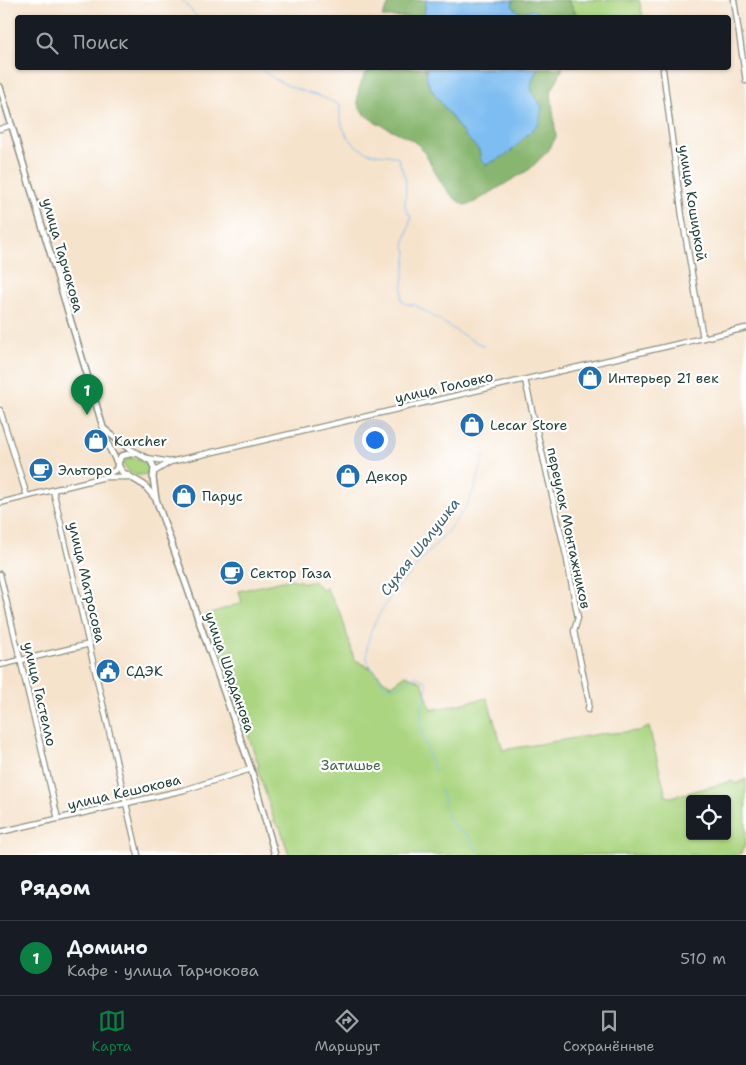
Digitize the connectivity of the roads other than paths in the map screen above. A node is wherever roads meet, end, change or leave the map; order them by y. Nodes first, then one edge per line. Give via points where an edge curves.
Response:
1 (734, 0) edge
2 (744, 58) edge
3 (663, 70) dead end
4 (746, 81) edge
5 (0, 87) edge
6 (12, 125) junction
7 (0, 129) edge
8 (746, 328) edge
9 (703, 338) junction
10 (525, 380) junction
11 (0, 410) edge
12 (104, 429) junction
13 (134, 452) junction
14 (147, 458) junction
15 (170, 462) junction
16 (118, 467) junction
17 (154, 473) junction
18 (105, 477) junction
19 (128, 477) junction
20 (138, 481) junction
21 (53, 490) junction
22 (27, 496) junction
23 (156, 499) junction
24 (0, 503) edge
25 (0, 574) edge
26 (90, 644) junction
27 (20, 660) junction
28 (0, 665) edge
29 (588, 710) dead end
30 (251, 769) junction
31 (126, 802) junction
32 (58, 819) junction
33 (0, 832) edge
34 (138, 855) edge
35 (275, 855) edge

1 - 2 street
2 - 4 street
3 - 9 street, улица Коширкой via 682,216
5 - 6 main road, улица Тарчокова
6 - 7 street
6 - 12 main road, улица Тарчокова
8 - 9 street, улица Головко
9 - 10 street, улица Головко
10 - 15 street, улица Головко
10 - 29 street, переулок Монтажников via 566,555 578,618 574,632
11 - 22 street
12 - 13 main road
12 - 16 main road, улица Тарчокова
13 - 14 main road
13 - 16 main road via 121,456
14 - 15 street
14 - 17 main road
15 - 17 street
16 - 18 street
16 - 19 main road
17 - 20 main road via 147,480
17 - 23 main road
18 - 19 street
18 - 21 street
19 - 20 main road
20 - 23 main road
21 - 22 street
21 - 26 street, улица Матросова
22 - 24 street
23 - 30 main road, улица Шарданова
25 - 27 street, улица Гастелло
26 - 27 street
26 - 31 street, улица Матросова
27 - 28 street
27 - 32 street, улица Гастелло
30 - 31 street, улица Кешокова via 184,790
30 - 35 main road, улица Шарданова
31 - 32 street, улица Кешокова
31 - 34 street, улица Матросова
32 - 33 street, улица Кешокова

